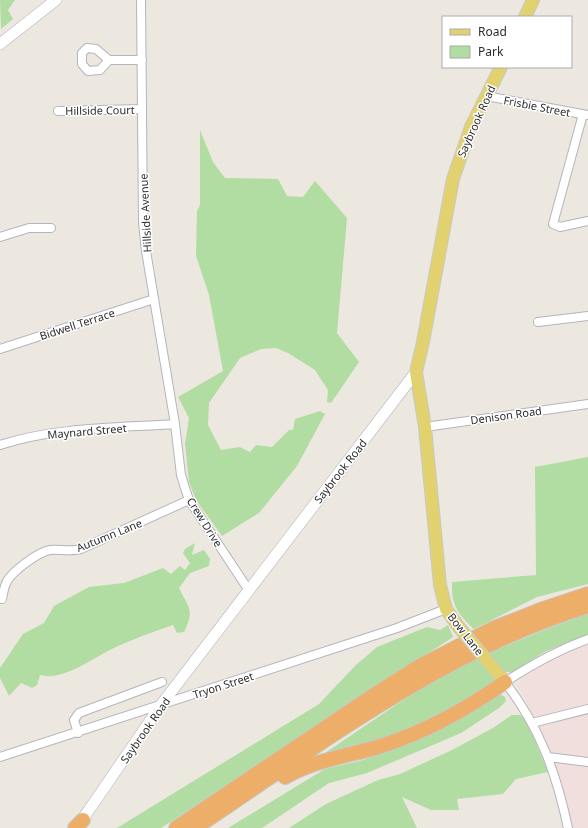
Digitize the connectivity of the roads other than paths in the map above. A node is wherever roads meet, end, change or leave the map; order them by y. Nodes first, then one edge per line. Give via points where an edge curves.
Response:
1 (56, 0) edge
2 (141, 0) edge
3 (533, 0) edge
4 (525, 16) edge
5 (0, 44) edge
6 (109, 60) dead end
7 (142, 60) junction
8 (500, 68) edge
9 (486, 96) junction
10 (142, 108) junction
11 (58, 111) dead end
12 (586, 115) edge
13 (588, 221) edge
14 (50, 228) dead end
15 (0, 237) edge
16 (154, 299) junction
17 (588, 316) edge
18 (538, 322) dead end
19 (0, 349) edge
20 (416, 372) junction
21 (588, 404) edge
22 (176, 424) junction
23 (425, 427) junction
24 (0, 445) edge
25 (189, 500) junction
26 (248, 589) junction
27 (588, 594) edge
28 (2, 599) dead end
29 (588, 606) edge
30 (446, 609) junction
31 (588, 639) edge
32 (162, 682) dead end
33 (505, 682) junction
34 (161, 705) junction
35 (588, 709) edge
36 (532, 723) junction
37 (78, 732) junction
38 (0, 757) edge
39 (548, 757) junction
40 (588, 762) edge
41 (78, 825) edge
42 (176, 828) edge
43 (196, 828) edge
44 (568, 828) edge

1 - 5 main road
2 - 7 street, Hillside Avenue
3 - 4 main road
6 - 7 street
7 - 10 street, Hillside Avenue
8 - 9 main road, Saybrook Road
9 - 12 street, Frisbie Street
9 - 20 main road, Saybrook Road via 461,153 451,185
10 - 11 street, Hillside Court
10 - 16 street, Hillside Avenue via 143,223
12 - 13 street via 553,224 560,227
14 - 15 street via 29,228
16 - 19 street, Bidwell Terrace
16 - 22 street, Hillside Avenue
17 - 18 street
20 - 23 main road, Bow Lane
20 - 26 main road, Saybrook Road
21 - 23 street, Denison Road
22 - 24 street, Maynard Street via 44,434
22 - 25 street, Crew Drive via 181,475
23 - 30 main road, Bow Lane via 440,585
25 - 26 street, Crew Drive
25 - 28 street, Autumn Lane via 81,549 50,550 41,553 10,576 4,586
26 - 34 main road, Saybrook Road
27 - 42 highway via 492,629 420,666
29 - 43 highway via 510,635 424,677
30 - 33 main road, Bow Lane, bridge
30 - 34 street, Tryon Street via 397,628
31 - 33 street via 546,657
32 - 37 street via 79,713 74,720
33 - 36 street, Bow Lane
33 - 43 highway via 453,715 410,736 299,770
34 - 37 street, Tryon Street
34 - 41 main road, Saybrook Road
35 - 36 street
36 - 39 street, Bow Lane
37 - 38 street, Tryon Street
39 - 40 street
39 - 44 street, Bow Lane via 556,778

